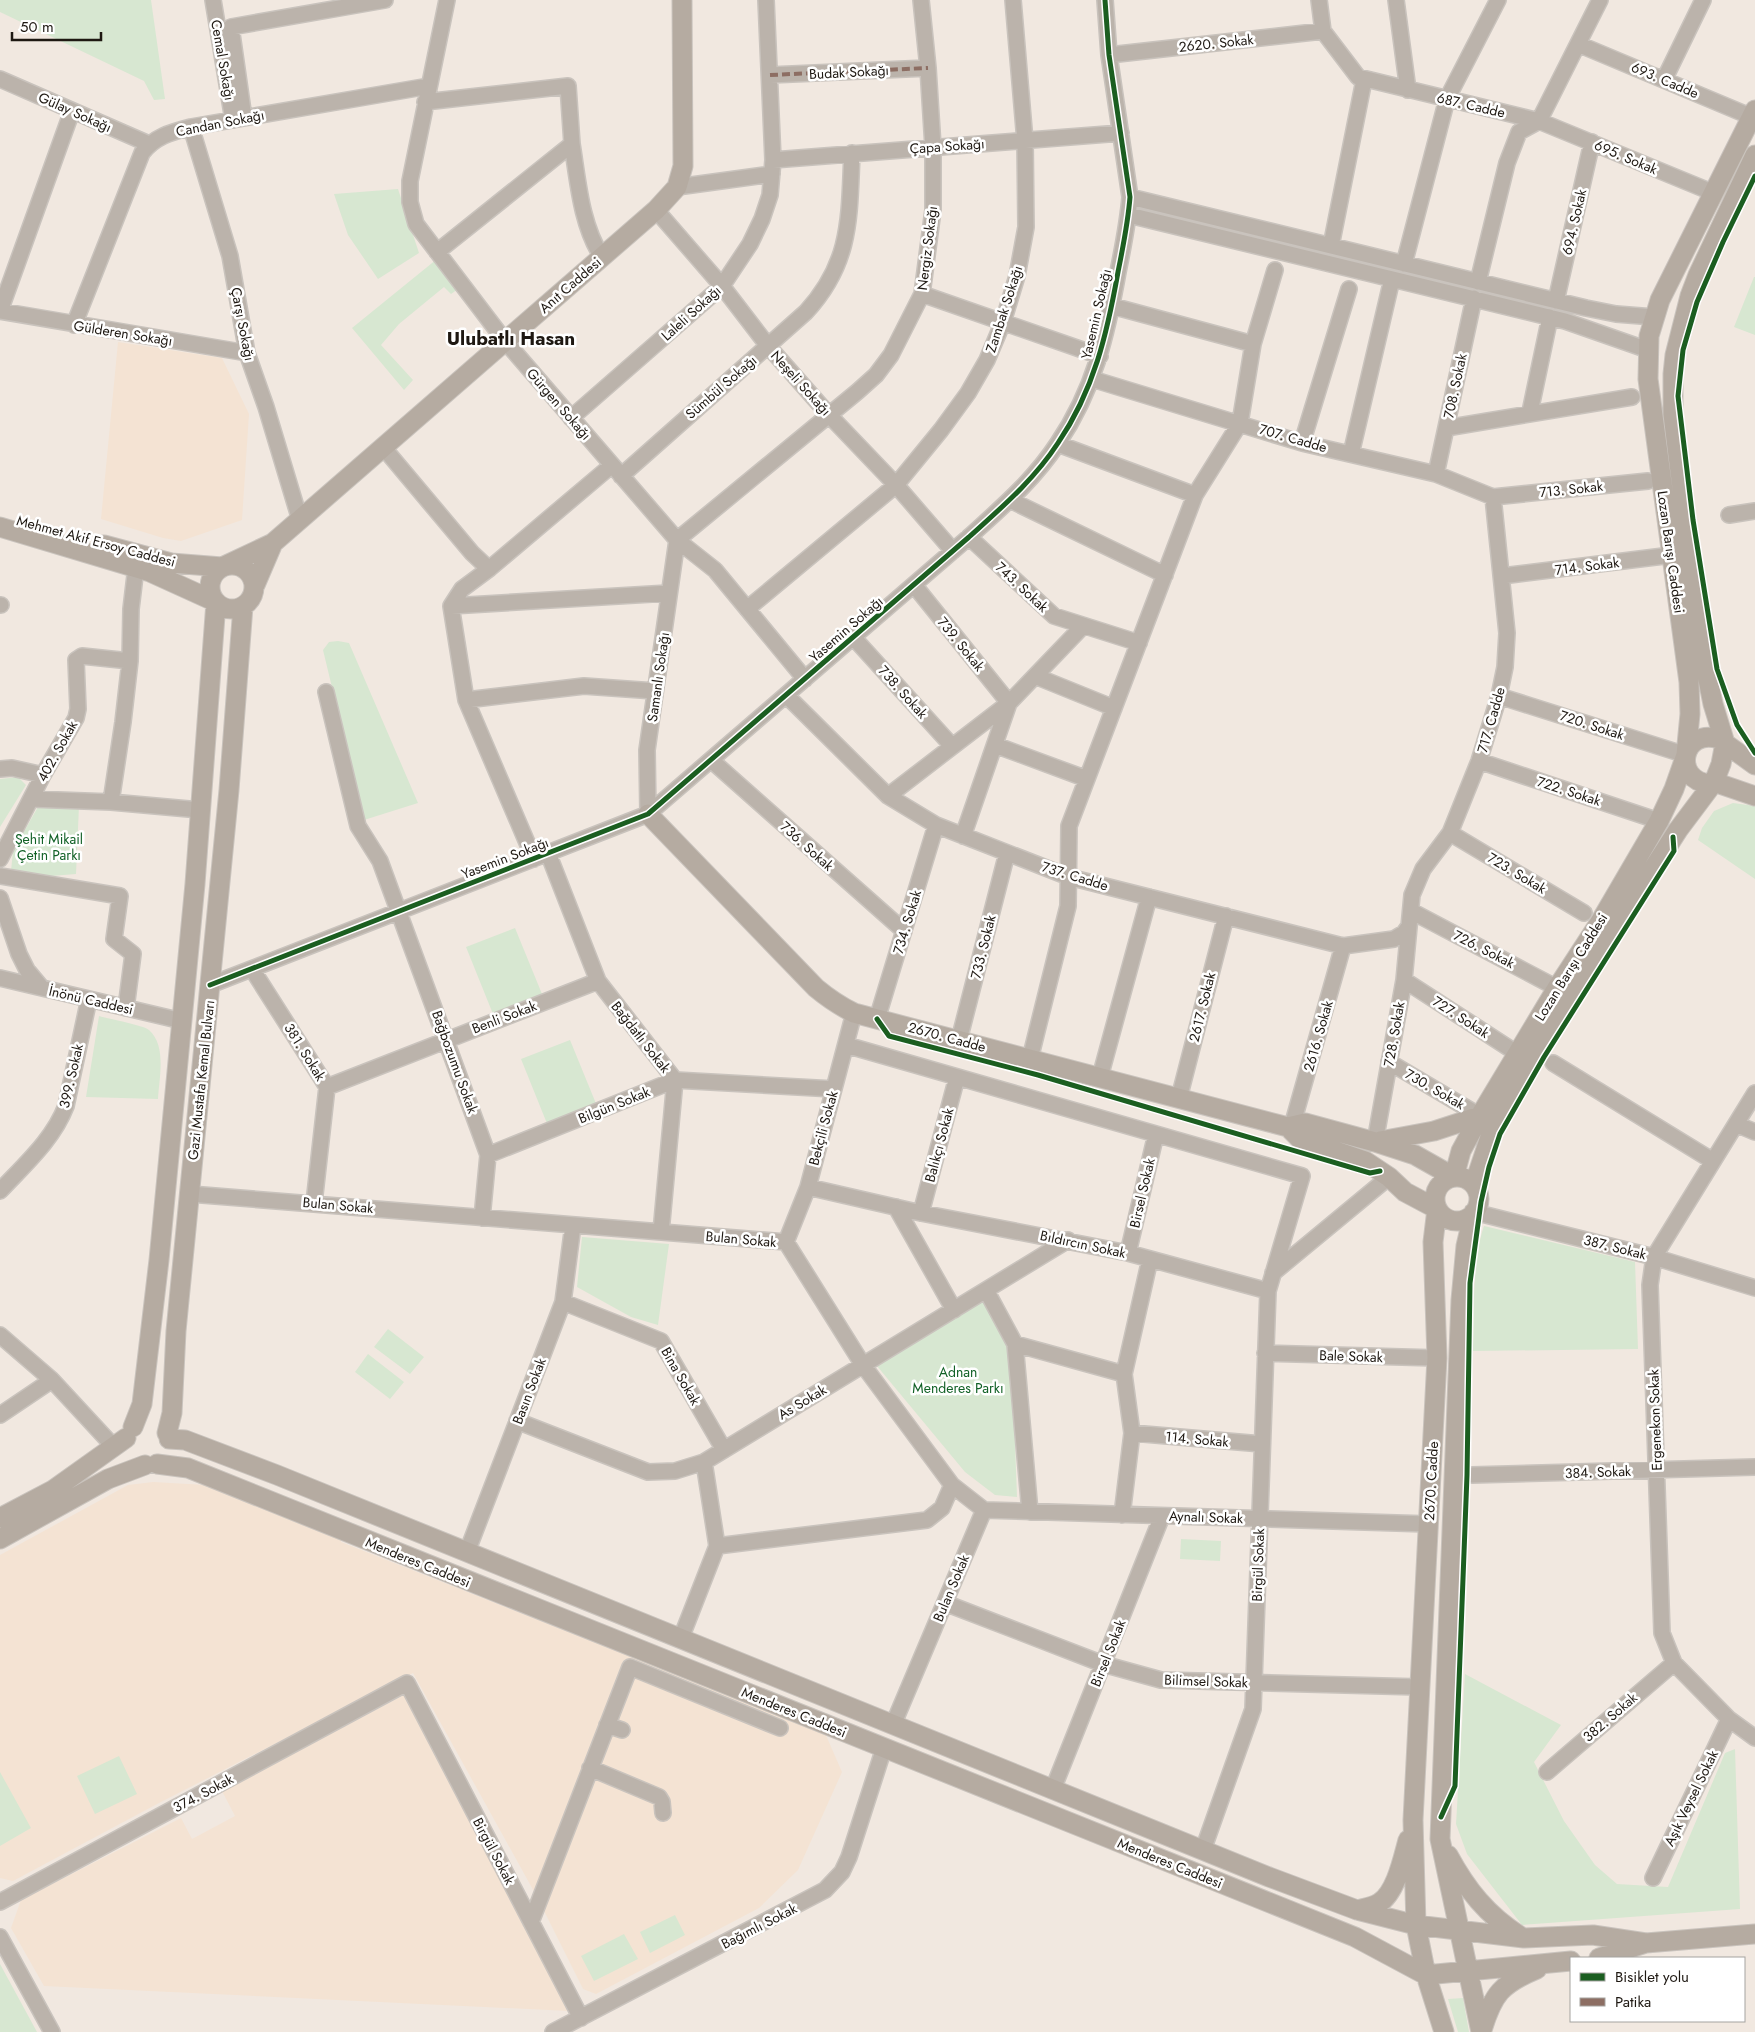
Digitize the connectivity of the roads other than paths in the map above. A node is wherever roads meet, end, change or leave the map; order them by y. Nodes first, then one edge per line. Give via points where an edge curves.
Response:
1 (212, 0) edge
2 (382, 0) edge
3 (447, 0) edge
4 (682, 0) edge
5 (766, 0) edge
6 (921, 0) edge
7 (1013, 0) edge
8 (1105, 0) edge
9 (1319, 0) edge
10 (1396, 0) edge
11 (1498, 0) edge
12 (1600, 0) edge
13 (1703, 0) edge
14 (1323, 31) junction
15 (1578, 44) junction
16 (1109, 55) junction
17 (928, 68) junction
18 (770, 75) junction
19 (0, 79) edge
20 (1364, 80) junction
21 (1664, 80) junction
22 (429, 86) junction
23 (1408, 90) junction
24 (1447, 99) junction
25 (425, 102) junction
26 (72, 111) junction
27 (1753, 113) edge
28 (238, 119) junction
29 (1539, 121) junction
30 (191, 127) junction
31 (1121, 133) junction
32 (1025, 141) junction
33 (1592, 142) junction
34 (149, 144) junction
35 (572, 144) junction
36 (933, 148) junction
37 (852, 154) junction
38 (1755, 155) edge
39 (773, 167) junction
40 (677, 186) junction
41 (1714, 193) junction
42 (1130, 197) junction
43 (656, 210) junction
44 (1128, 215) junction
45 (1331, 246) junction
46 (437, 252) junction
47 (602, 257) junction
48 (1404, 264) junction
49 (1275, 270) dead end
50 (1392, 279) junction
51 (1478, 282) junction
52 (722, 286) junction
53 (1349, 289) dead end
54 (922, 294) junction
55 (1474, 298) junction
56 (1556, 301) junction
57 (1112, 306) junction
58 (0, 311) edge
59 (1550, 317) junction
60 (1654, 317) junction
61 (1002, 322) junction
62 (74, 325) junction
63 (1681, 326) junction
64 (505, 341) junction
65 (1253, 344) junction
66 (768, 346) junction
67 (1648, 350) junction
68 (247, 353) junction
69 (1675, 355) junction
70 (1100, 356) junction
71 (1092, 379) junction
72 (1632, 396) dead end
73 (1530, 412) junction
74 (829, 415) junction
75 (571, 418) junction
76 (1240, 423) junction
77 (1446, 428) junction
78 (1302, 443) junction
79 (1058, 444) junction
80 (383, 447) junction
81 (1351, 454) junction
82 (616, 470) junction
83 (1436, 474) junction
84 (1648, 481) dead end
85 (896, 485) junction
86 (1195, 495) junction
87 (1493, 497) junction
88 (1010, 500) junction
89 (1755, 511) edge
90 (1729, 515) dead end
91 (0, 516) edge
92 (300, 520) junction
93 (0, 527) edge
94 (969, 537) junction
95 (677, 540) junction
96 (273, 543) junction
97 (953, 551) junction
98 (1672, 555) junction
99 (222, 567) junction
100 (136, 568) junction
101 (488, 569) junction
102 (1165, 575) junction
103 (1502, 576) junction
104 (255, 585) junction
105 (914, 585) junction
106 (669, 593) junction
107 (216, 602) junction
108 (243, 606) junction
109 (451, 606) junction
110 (746, 609) junction
111 (1084, 626) junction
112 (853, 637) junction
113 (1138, 643) junction
114 (130, 661) junction
115 (1035, 676) junction
116 (804, 679) junction
117 (656, 691) junction
118 (326, 692) dead end
119 (786, 695) junction
120 (1499, 696) junction
121 (466, 700) junction
122 (1009, 702) junction
123 (1114, 708) junction
124 (1726, 743) junction
125 (995, 745) junction
126 (952, 746) junction
127 (1686, 755) junction
128 (711, 760) junction
129 (1479, 761) junction
130 (1755, 765) edge
131 (0, 768) edge
132 (43, 774) junction
133 (1087, 779) junction
134 (1714, 782) junction
135 (888, 796) junction
136 (1755, 796) edge
137 (31, 799) junction
138 (111, 802) junction
139 (200, 810) junction
140 (648, 814) junction
141 (1659, 821) junction
142 (936, 826) junction
143 (1450, 833) junction
144 (964, 836) junction
145 (1007, 853) junction
146 (541, 856) junction
147 (0, 859) edge
148 (0, 876) edge
149 (1069, 877) junction
150 (1149, 897) junction
151 (0, 898) edge
152 (399, 910) junction
153 (1584, 913) dead end
154 (1226, 916) junction
155 (1410, 919) junction
156 (904, 931) junction
157 (1343, 946) junction
158 (252, 968) junction
159 (0, 978) edge
160 (1404, 980) junction
161 (598, 981) junction
162 (210, 985) junction
163 (42, 988) junction
164 (1557, 988) junction
165 (89, 999) junction
166 (126, 1008) junction
167 (854, 1012) junction
168 (877, 1019) junction
169 (182, 1021) junction
170 (447, 1040) junction
171 (959, 1040) junction
172 (846, 1045) junction
173 (1518, 1054) junction
174 (1030, 1059) junction
175 (1389, 1062) junction
176 (1553, 1063) dead end
177 (957, 1077) junction
178 (1100, 1077) junction
179 (675, 1080) junction
180 (327, 1087) junction
181 (834, 1089) junction
182 (1755, 1093) edge
183 (1179, 1098) junction
184 (1480, 1116) junction
185 (1736, 1124) junction
186 (1290, 1127) junction
187 (1755, 1132) edge
188 (1156, 1134) junction
189 (1375, 1142) junction
190 (488, 1154) junction
191 (1713, 1161) junction
192 (1389, 1177) junction
193 (1454, 1177) junction
194 (3, 1183) edge
195 (1474, 1185) junction
196 (808, 1187) junction
197 (190, 1194) junction
198 (314, 1202) junction
199 (896, 1207) junction
200 (1437, 1209) junction
201 (921, 1212) junction
202 (1474, 1212) junction
203 (482, 1218) junction
204 (574, 1225) junction
205 (661, 1232) junction
206 (1068, 1240) junction
207 (786, 1242) junction
208 (1128, 1253) junction
209 (1654, 1257) junction
210 (1150, 1259) junction
211 (1273, 1273) junction
212 (1755, 1288) edge
213 (986, 1290) junction
214 (1268, 1291) junction
215 (563, 1302) junction
216 (954, 1310) junction
217 (0, 1334) edge
218 (1015, 1344) junction
219 (1265, 1353) junction
220 (1437, 1358) junction
221 (863, 1365) junction
222 (1124, 1374) junction
223 (52, 1380) junction
224 (0, 1415) edge
225 (517, 1421) junction
226 (1132, 1433) junction
227 (168, 1436) junction
228 (125, 1438) junction
229 (1262, 1444) junction
230 (724, 1450) junction
231 (704, 1462) junction
232 (151, 1464) junction
233 (1755, 1467) edge
234 (1656, 1470) junction
235 (1472, 1476) dead end
236 (952, 1485) junction
237 (984, 1510) junction
238 (1030, 1512) junction
239 (1122, 1515) junction
240 (1162, 1516) junction
241 (0, 1518) edge
242 (1260, 1519) junction
243 (1428, 1524) junction
244 (0, 1539) edge
245 (717, 1546) junction
246 (467, 1552) junction
247 (945, 1603) junction
248 (681, 1638) junction
249 (1674, 1663) junction
250 (1103, 1664) junction
251 (407, 1683) joint
252 (1254, 1683) junction
253 (1420, 1687) junction
254 (1729, 1719) junction
255 (893, 1724) junction
256 (607, 1725) junction
257 (780, 1728) dead end
258 (622, 1730) dead end
259 (1755, 1738) edge
260 (884, 1748) junction
261 (590, 1768) junction
262 (1547, 1772) dead end
263 (1053, 1789) junction
264 (663, 1814) dead end
265 (1413, 1820) junction
266 (1440, 1839) junction
267 (1203, 1850) junction
268 (1653, 1878) dead end
269 (0, 1902) edge
270 (1356, 1910) junction
271 (531, 1922) junction
272 (1416, 1925) junction
273 (1461, 1930) junction
274 (1755, 1934) edge
275 (0, 1937) edge
276 (1524, 1938) junction
277 (1646, 1943) junction
278 (1602, 1957) edge
279 (1570, 1961) edge
280 (1552, 1963) junction
281 (1469, 1970) junction
282 (1426, 1976) junction
283 (581, 2018) junction
284 (52, 2032) edge
285 (553, 2032) edge
286 (1444, 2032) edge
287 (1481, 2032) edge

1 - 28 street, Cemal Sokağı
2 - 28 street via 231,27
3 - 22 street, Gürgen Sokağı
4 - 40 main road, Anıt Caddesi via 683,166
5 - 18 street, Laleli Sokağı
6 - 17 street, Nergiz Sokağı
7 - 32 street, Zambak Sokağı
8 - 16 street, Yasemin Sokağı
9 - 14 street
10 - 23 street
11 - 24 street
12 - 15 street
13 - 21 street
14 - 16 street, 2620. Sokak
14 - 20 street via 1354,74
15 - 21 street, 693. Cadde
15 - 29 street
16 - 31 street, Yasemin Sokağı
17 - 18 street, Budak Sokağı
17 - 36 street, Nergiz Sokağı
18 - 39 street, Laleli Sokağı
19 - 26 street, Gülay Sokağı
20 - 23 street, 687. Cadde
20 - 45 street
21 - 27 street, 693. Cadde
22 - 25 street, Gürgen Sokağı
22 - 28 street, Candan Sokağı
23 - 24 street, 687. Cadde
24 - 29 street, 687. Cadde
24 - 48 street
25 - 35 street via 568,86
25 - 46 street, Gürgen Sokağı via 410,181 410,202 416,224
26 - 34 street, Gülay Sokağı
26 - 58 street
27 - 41 main road, Lozan Barışı Caddesi
28 - 30 street, Candan Sokağı
29 - 33 street, 695. Sokak
29 - 51 street via 1519,132
30 - 34 street, Candan Sokağı via 165,134
30 - 68 street, Çarşı Sokağı via 230,256
31 - 32 street, Çapa Sokağı
31 - 42 street, Yasemin Sokağı
32 - 36 street, Çapa Sokağı
32 - 61 street, Zambak Sokağı via 1025,241
33 - 41 street, 695. Sokak
33 - 56 street, 694. Sokak
34 - 62 street via 142,153
35 - 46 street
35 - 47 street via 592,242
36 - 37 street, Çapa Sokağı
36 - 54 street, Nergiz Sokağı via 934,210
37 - 39 street, Çapa Sokağı
37 - 66 street, Sümbül Sokağı via 846,242 835,270 814,303
38 - 63 main road, Lozan Barışı Caddesi via 1698,275
39 - 40 street, Çapa Sokağı
39 - 52 street, Laleli Sokağı via 770,195 762,219 750,244
40 - 43 main road, Anıt Caddesi
41 - 60 main road, Lozan Barışı Caddesi
42 - 44 street, Yasemin Sokağı
42 - 45 street
43 - 47 main road, Anıt Caddesi
43 - 52 street, Neşeli Sokağı
44 - 50 street
44 - 57 street, Yasemin Sokağı
45 - 48 street
46 - 64 street, Gürgen Sokağı
47 - 64 main road, Anıt Caddesi
48 - 51 street
49 - 65 street
50 - 55 street
50 - 81 street
51 - 56 street
52 - 66 street, Neşeli Sokağı
52 - 75 street, Laleli Sokağı
53 - 78 street
54 - 61 street
54 - 74 street, Nergiz Sokağı via 884,365
55 - 59 street
55 - 77 street, 708. Sokak
56 - 60 street via 1616,314
57 - 65 street
57 - 70 street, Yasemin Sokağı
58 - 62 street, Gülderen Sokağı
59 - 67 street
59 - 73 street
60 - 63 main road
60 - 67 main road, Lozan Barışı Caddesi
61 - 70 street
61 - 85 street, Zambak Sokağı via 988,360 968,393
62 - 68 street, Gülderen Sokağı
63 - 69 main road, Lozan Barışı Caddesi
64 - 75 street, Gürgen Sokağı
64 - 80 main road, Anıt Caddesi
65 - 76 street
66 - 74 street, Neşeli Sokağı
66 - 82 street, Sümbül Sokağı
67 - 69 main road
67 - 98 main road, Lozan Barışı Caddesi via 1648,379
68 - 92 street, Çarşı Sokağı
69 - 124 main road, Lozan Barışı Caddesi via 1673,414 1702,644 1713,704
70 - 71 street, Yasemin Sokağı
71 - 76 street, 707. Cadde
71 - 79 street, Yasemin Sokağı
72 - 73 street
73 - 77 street
74 - 85 street, Neşeli Sokağı
74 - 95 street, Nergiz Sokağı
75 - 82 street, Gürgen Sokağı
76 - 78 street, 707. Cadde
76 - 86 street
77 - 83 street, 708. Sokak
78 - 81 street, 707. Cadde
79 - 86 street
79 - 88 street, Yasemin Sokağı
80 - 92 main road, Anıt Caddesi
80 - 101 street
81 - 83 street, 707. Cadde
82 - 95 street, Gürgen Sokağı
82 - 101 street, Sümbül Sokağı
83 - 87 street, 707. Cadde
84 - 87 street, 713. Sokak
85 - 97 street, Neşeli Sokağı
85 - 110 street, Zambak Sokağı
86 - 102 street
87 - 103 street, 717. Cadde
88 - 94 street, Yasemin Sokağı
88 - 102 street
89 - 90 street
91 - 99 main road, Mehmet Akif Ersoy Caddesi via 170,563
92 - 96 main road, Anıt Caddesi
93 - 100 main road, Mehmet Akif Ersoy Caddesi
94 - 97 street, Yasemin Sokağı
94 - 111 street, 743. Sokak via 1048,612
95 - 106 street, Samanlı Sokağı
95 - 110 street, Gürgen Sokağı via 715,570
96 - 99 main road
96 - 104 main road
97 - 105 street, Yasemin Sokağı
98 - 103 street, 714. Sokak
98 - 127 main road, Lozan Barışı Caddesi via 1689,682
99 - 104 main road via 237,565 243,568
99 - 107 main road via 210,582
100 - 107 main road, Mehmet Akif Ersoy Caddesi
100 - 114 street
101 - 109 street, Sümbül Sokağı via 462,589
102 - 113 street
103 - 120 street, 717. Cadde via 1507,649
104 - 108 main road via 252,597
105 - 112 street, Yasemin Sokağı
105 - 122 street, 739. Sokak
106 - 109 street
106 - 117 street, Samanlı Sokağı
107 - 108 main road via 229,609
107 - 139 main road, Gazi Mustafa Kemal Bulvarı
108 - 162 main road, Gazi Mustafa Kemal Bulvarı
109 - 121 street, Bağdatlı Sokak
110 - 116 street, Gürgen Sokağı
111 - 113 street, 743. Sokak
111 - 115 street
112 - 116 street, Yasemin Sokağı
112 - 126 street, 738. Sokak
113 - 123 street
114 - 132 street, 402. Sokak via 82,656 76,660 76,718
114 - 138 street
115 - 122 street
115 - 123 street
116 - 119 street, Yasemin Sokağı
117 - 121 street via 584,686
117 - 140 street, Samanlı Sokağı via 647,750
118 - 152 street, Bağbozumu Sokak via 358,826 380,861
119 - 128 street, Yasemin Sokağı
119 - 135 street, 737. Cadde
120 - 127 street, 720. Sokak
120 - 129 street, 717. Cadde
121 - 146 street, Bağdatlı Sokak
122 - 125 street
122 - 126 street
123 - 133 street
124 - 127 main road, Lozan Barışı Caddesi via 1713,737 1699,739
124 - 130 main road
124 - 134 main road, Lozan Barışı Caddesi
125 - 133 street
125 - 144 street
126 - 135 street
127 - 134 main road, Lozan Barışı Caddesi via 1691,775 1703,783
127 - 141 main road, Lozan Barışı Caddesi
128 - 140 street, Yasemin Sokağı
128 - 156 street, 736. Sokak
129 - 141 street, 722. Sokak
129 - 143 street, 717. Cadde
131 - 132 street
132 - 137 street, 402. Sokak
133 - 149 street via 1069,826
134 - 136 main road
134 - 195 main road, Lozan Barışı Caddesi via 1678,830 1536,1051 1492,1131
135 - 142 street, 737. Cadde
137 - 138 street
137 - 147 street, 402. Sokak
138 - 139 street
139 - 169 main road, Gazi Mustafa Kemal Bulvarı
140 - 146 street, Yasemin Sokağı
140 - 167 main road, 2670. Cadde via 816,988
141 - 164 main road, Lozan Barışı Caddesi
142 - 144 street, 737. Cadde
142 - 156 street, 734. Sokak
143 - 153 street, 723. Sokak
143 - 155 street, 717. Cadde via 1415,885
144 - 145 street, 737. Cadde
145 - 149 street, 737. Cadde
145 - 171 street, 733. Sokak
146 - 152 street, Yasemin Sokağı
146 - 161 street, Bağdatlı Sokak
148 - 166 street via 120,896 114,939 133,954
149 - 150 street, 737. Cadde
149 - 174 street via 1068,906
150 - 154 street, 737. Cadde
150 - 178 street
151 - 163 street via 19,954
152 - 158 street, Yasemin Sokağı
152 - 170 street, Bağbozumu Sokak
154 - 157 street, 737. Cadde
154 - 183 street, 2617. Sokak
155 - 157 street, 737. Cadde via 1404,933 1394,940
155 - 160 street, 728. Sokak
155 - 164 street, 726. Sokak
156 - 168 street, 734. Sokak
157 - 186 street, 2616. Sokak
158 - 162 street, Yasemin Sokağı
158 - 180 street, 381. Sokak
159 - 163 street, İnönü Caddesi
160 - 173 street, 727. Sokak
160 - 175 street, 728. Sokak
161 - 170 street, Benli Sokak
161 - 179 street, Bağdatlı Sokak
162 - 197 main road, Gazi Mustafa Kemal Bulvarı
163 - 165 street, İnönü Caddesi
164 - 173 main road, Lozan Barışı Caddesi
165 - 166 street, İnönü Caddesi
165 - 194 street, 399. Sokak via 66,1106 60,1119 49,1138
166 - 169 street, İnönü Caddesi
167 - 168 main road, 2670. Cadde
167 - 172 street, Bekçili Sokak
168 - 171 main road, 2670. Cadde
169 - 228 main road, Gazi Mustafa Kemal Bulvarı via 142,1404
170 - 180 street, Benli Sokak
170 - 190 street, Bağbozumu Sokak
171 - 174 main road, 2670. Cadde
172 - 177 street
172 - 181 street, Bekçili Sokak
173 - 184 main road, Lozan Barışı Caddesi
174 - 178 main road, 2670. Cadde
175 - 184 street, 730. Sokak
175 - 189 street, 728. Sokak
176 - 191 street
177 - 188 street
177 - 201 street, Balıkçı Sokak
178 - 183 main road, 2670. Cadde
179 - 181 street, Bilgün Sokak
179 - 190 street, Bilgün Sokak
179 - 205 street, Bağdatlı Sokak
180 - 198 street, 381. Sokak
181 - 196 street, Bekçili Sokak
182 - 185 street, Ergenekon Sokak
183 - 186 main road, 2670. Cadde
184 - 189 main road via 1434,1132
184 - 193 main road, Lozan Barışı Caddesi via 1461,1151
185 - 187 street
185 - 191 street, Ergenekon Sokak
186 - 189 main road, 2670. Cadde via 1306,1123
186 - 192 main road, 2670. Cadde via 1300,1139 1365,1161
188 - 208 street, Birsel Sokak
188 - 211 street, Birgül Sokak via 1302,1176
189 - 193 main road, 2670. Cadde via 1415,1155
190 - 203 street, Bağbozumu Sokak
191 - 209 street, Ergenekon Sokak
192 - 200 main road, 2670. Cadde via 1406,1192
192 - 211 street
193 - 195 main road
193 - 200 main road via 1438,1189 1435,1195
195 - 202 main road via 1478,1203
196 - 199 street, Bıldırcın Sokak
196 - 207 street, Bekçili Sokak
197 - 198 street, Bulan Sokak
197 - 227 main road, Gazi Mustafa Kemal Bulvarı
198 - 203 street, Bulan Sokak
199 - 201 street, Bıldırcın Sokak
199 - 216 street
200 - 202 main road via 1454,1220 1467,1218
200 - 220 main road, 2670. Cadde via 1433,1242
201 - 206 street, Bıldırcın Sokak
202 - 209 street, 387. Sokak
202 - 266 main road, 2670. Cadde via 1466,1246 1461,1300
203 - 204 street, Bulan Sokak
204 - 205 street, Bulan Sokak
204 - 215 street, Basın Sokak
205 - 207 street, Bulan Sokak
206 - 208 street, Bıldırcın Sokak
206 - 213 street, As Sokak
207 - 221 street, Bulan Sokak
208 - 210 street, Bıldırcın Sokak
209 - 212 street, 387. Sokak
209 - 234 street, Ergenekon Sokak via 1650,1285
210 - 214 street, Bıldırcın Sokak
210 - 222 street
211 - 214 street, Birgül Sokak
213 - 216 street, As Sokak
213 - 218 street
214 - 219 street, Birgül Sokak
215 - 225 street, Basın Sokak
215 - 230 street, Bina Sokak via 661,1341
216 - 221 street, As Sokak
217 - 223 street
218 - 222 street
218 - 238 street
219 - 220 street, Bale Sokak
219 - 229 street, Birgül Sokak
220 - 243 main road, 2670. Cadde
221 - 230 street, As Sokak
221 - 236 street, Bulan Sokak
222 - 226 street
223 - 224 street
223 - 228 street
225 - 231 street, As Sokak via 648,1472 675,1471
225 - 246 street, Basın Sokak
226 - 229 street, 114. Sokak
226 - 239 street
227 - 228 main road via 159,1424 145,1422
227 - 232 main road via 166,1456
227 - 246 main road, Menderes Caddesi via 277,1475
228 - 232 main road via 129,1455 138,1464
228 - 241 main road via 53,1490
229 - 242 street, Birgül Sokak
230 - 231 street, As Sokak
231 - 245 street
232 - 244 main road via 108,1479
232 - 260 main road, Menderes Caddesi via 188,1468
233 - 234 street, 384. Sokak
234 - 235 street, 384. Sokak
234 - 249 street, Ergenekon Sokak via 1662,1633
236 - 237 street, Bulan Sokak
236 - 245 street via 942,1508 927,1520
237 - 238 street, Aynalı Sokak
237 - 247 street, Bulan Sokak
238 - 239 street, Aynalı Sokak
239 - 240 street, Aynalı Sokak
240 - 242 street, Aynalı Sokak
240 - 250 street, Birsel Sokak
242 - 243 street, Aynalı Sokak
242 - 252 street, Birgül Sokak
243 - 253 main road, 2670. Cadde
245 - 248 street
246 - 248 main road, Menderes Caddesi
247 - 250 street, Bilimsel Sokak
247 - 255 street, Bulan Sokak
248 - 255 main road, Menderes Caddesi
249 - 254 street, Ergenekon Sokak
249 - 262 street, 382. Sokak
250 - 252 street, Bilimsel Sokak via 1161,1680
250 - 263 street, Birsel Sokak
251 - 269 street, 374. Sokak
251 - 271 street, Birgül Sokak
252 - 253 street, Bilimsel Sokak
252 - 267 street, Birgül Sokak via 1253,1709
253 - 265 main road, 2670. Cadde
254 - 259 street, Ergenekon Sokak
254 - 268 street, Aşık Veysel Sokak
255 - 260 main road
255 - 263 main road, Menderes Caddesi
256 - 257 street via 623,1704 630,1667
256 - 258 street
256 - 261 street
260 - 282 main road, Menderes Caddesi via 1355,1937
260 - 283 street, Bağımlı Sokak via 849,1857 842,1872 826,1890
261 - 264 street via 659,1797
261 - 271 street
263 - 267 main road, Menderes Caddesi
265 - 270 main road via 1402,1861 1389,1892 1380,1903
265 - 272 main road, 2670. Cadde
266 - 273 main road, 2670. Cadde
266 - 276 main road via 1456,1870 1486,1910
267 - 270 main road, Menderes Caddesi
270 - 272 main road, Menderes Caddesi
271 - 283 street, Birgül Sokak
272 - 273 main road, Menderes Caddesi
272 - 282 main road, 2670. Cadde
273 - 276 main road, Menderes Caddesi
273 - 281 main road, 2670. Cadde
274 - 277 main road
275 - 284 street
276 - 277 main road, Menderes Caddesi via 1593,1935
277 - 278 main road
279 - 280 main road
280 - 281 main road
280 - 287 main road via 1516,1978 1500,1991 1490,2005
281 - 282 main road
281 - 287 main road, 2670. Cadde
282 - 286 main road, 2670. Cadde
283 - 285 street, Bağımlı Sokak

